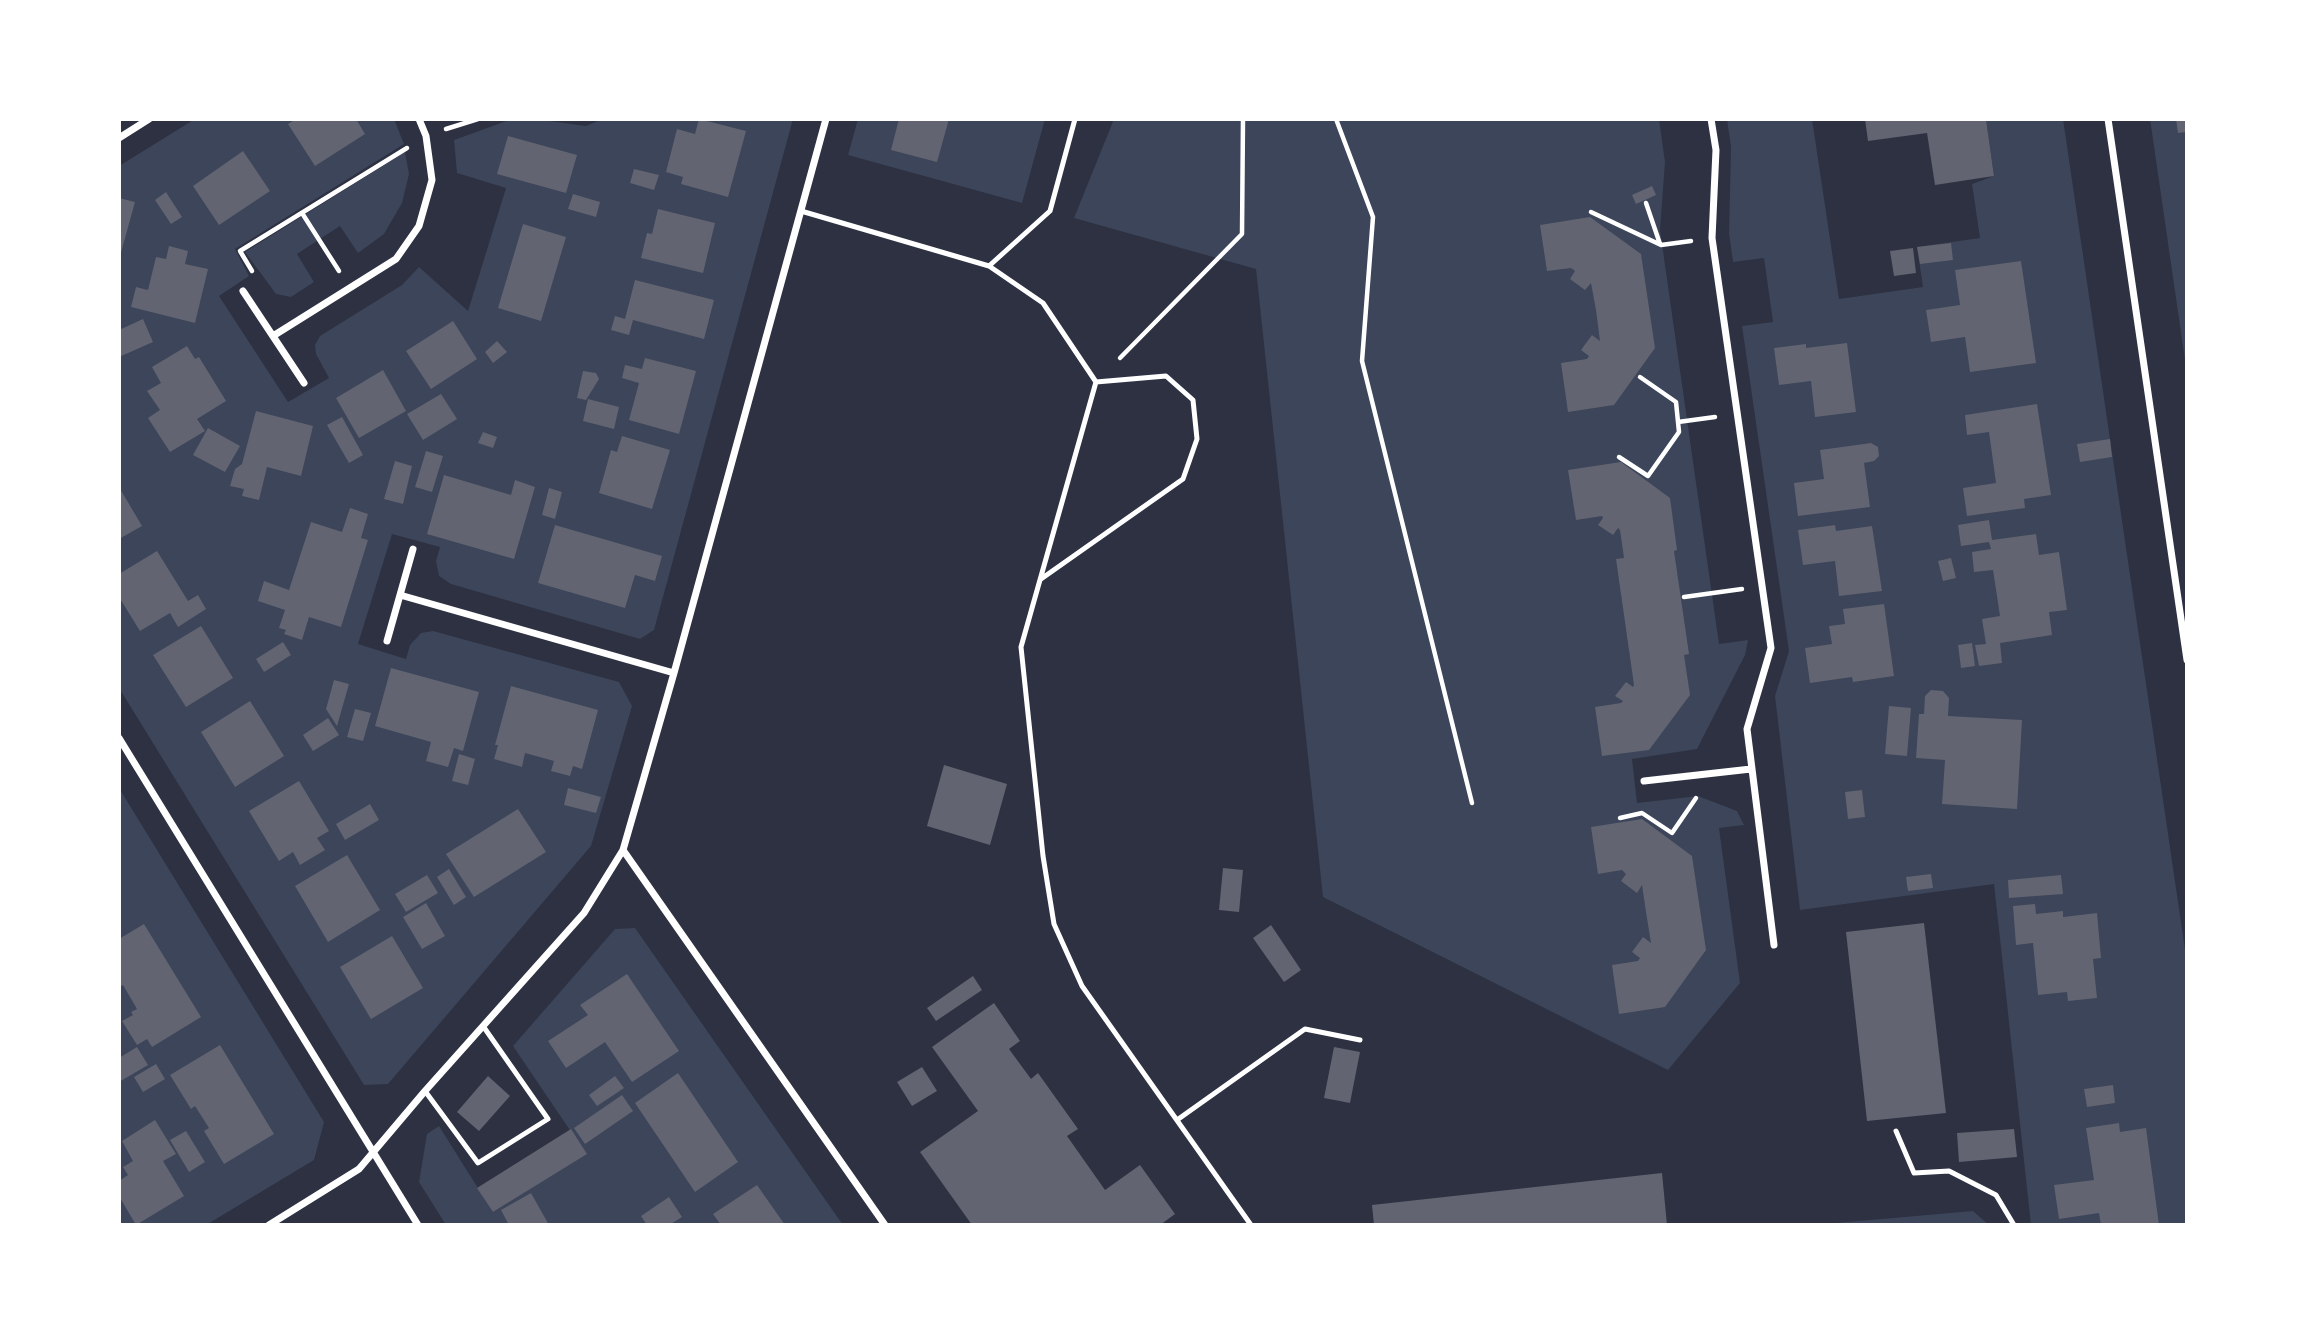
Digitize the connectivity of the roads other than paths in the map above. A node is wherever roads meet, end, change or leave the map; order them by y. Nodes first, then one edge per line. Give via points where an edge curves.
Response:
1 (148, 119) edge
2 (419, 119) edge
3 (826, 119) edge
4 (1074, 119) edge
5 (1711, 119) edge
6 (2108, 119) edge
7 (119, 138) edge
8 (801, 211) junction
9 (989, 267) junction
10 (243, 291) road end
11 (272, 336) junction
12 (1097, 382) junction
13 (304, 383) dead end
14 (414, 549) dead end
15 (1040, 579) junction
16 (400, 594) junction
17 (387, 641) dead end
18 (2187, 660) edge
19 (674, 673) junction
20 (119, 738) edge
21 (1751, 769) junction
22 (1644, 781) dead end
23 (623, 850) junction
24 (1774, 945) dead end
25 (483, 1026) junction
26 (1360, 1040) dead end
27 (425, 1091) junction
28 (1177, 1121) junction
29 (1896, 1131) dead end
30 (373, 1151) junction
31 (269, 1225) edge
32 (418, 1225) edge
33 (885, 1225) edge
34 (1251, 1225) edge
35 (2014, 1225) edge

1 - 7 street
2 - 11 street via 432,180 419,226 396,259
3 - 8 street
4 - 9 lane via 1050,211
5 - 21 street via 1716,150 1712,238 1771,648 1747,729
6 - 18 street
8 - 9 lane
8 - 19 street
9 - 12 lane via 1043,303
10 - 11 street
11 - 13 street
12 - 15 lane
12 - 15 lane via 1166,376 1193,400 1197,439 1183,479
14 - 16 street
15 - 28 lane via 1021,648 1054,924 1082,986
16 - 17 street
16 - 19 street
19 - 23 street
20 - 30 street
21 - 22 street
21 - 24 street
23 - 25 street via 584,913
23 - 33 street
25 - 27 street
25 - 27 lane via 548,1119 478,1163
26 - 28 lane via 1305,1030
27 - 30 street
28 - 34 lane
29 - 35 lane via 1914,1173 1950,1171 1996,1195
30 - 31 street via 359,1169
30 - 32 street

